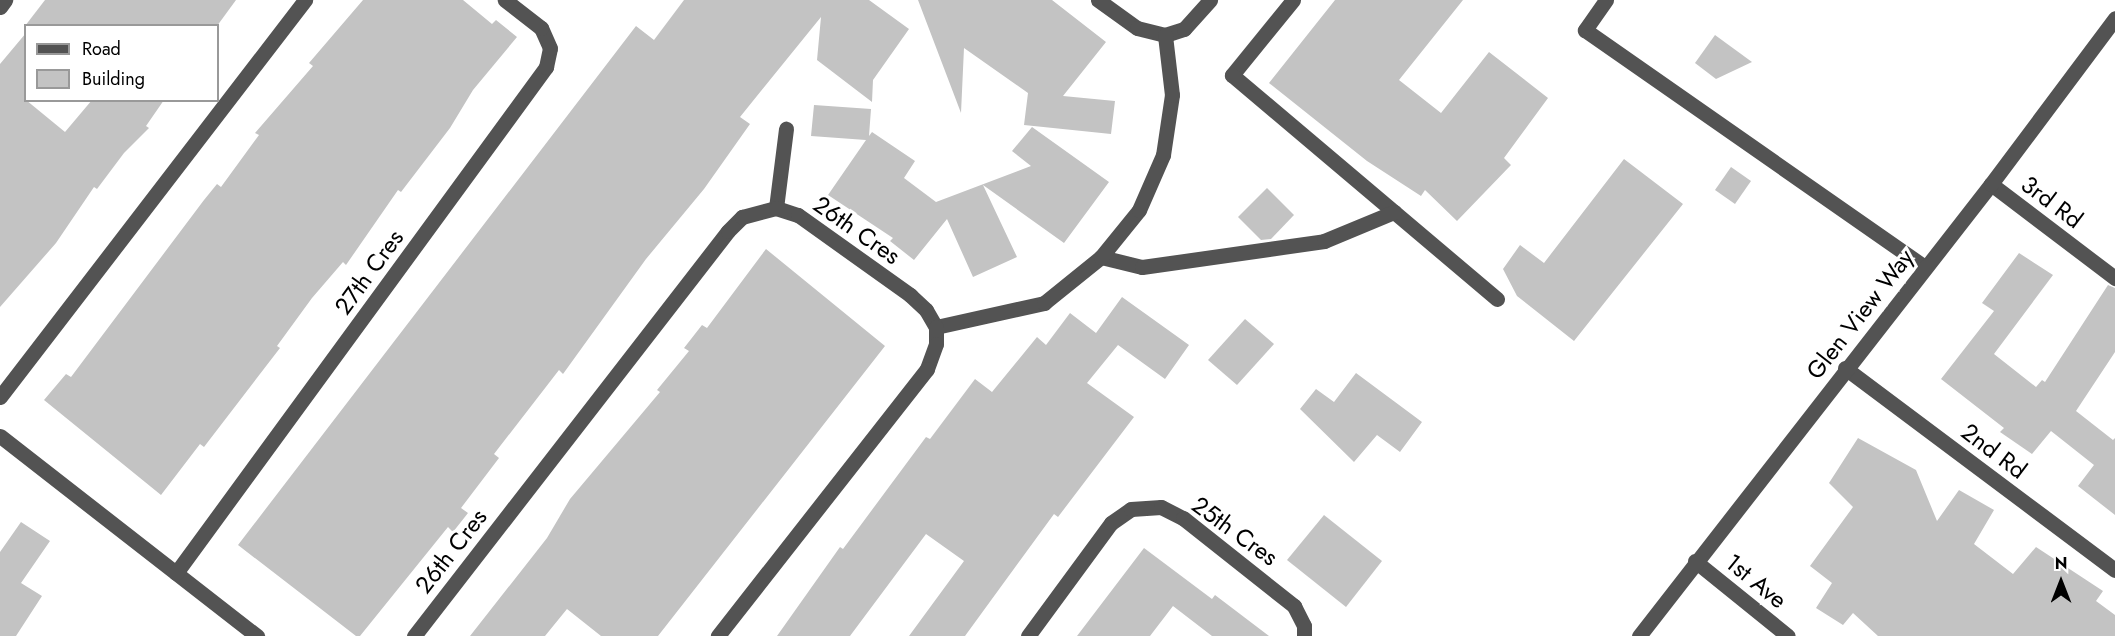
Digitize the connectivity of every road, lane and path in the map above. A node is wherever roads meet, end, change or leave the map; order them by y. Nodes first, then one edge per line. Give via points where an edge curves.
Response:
1 (6, 0) edge
2 (305, 0) edge
3 (505, 0) edge
4 (1098, 0) edge
5 (1210, 0) edge
6 (1293, 0) edge
7 (1606, 0) edge
8 (0, 7) edge
9 (2115, 18) edge
10 (1164, 35) junction
11 (786, 129) dead end
12 (1991, 184) junction
13 (776, 208) junction
14 (1394, 212) junction
15 (1101, 257) junction
16 (1925, 267) junction
17 (2115, 278) edge
18 (1497, 299) dead end
19 (936, 327) junction
20 (1845, 368) junction
21 (0, 397) edge
22 (0, 436) edge
23 (1695, 561) junction
24 (2115, 570) edge
25 (176, 573) junction
26 (257, 636) edge
27 (414, 636) edge
28 (718, 636) edge
29 (1028, 636) edge
30 (1304, 636) edge
31 (1639, 636) edge
32 (1788, 636) edge

1 - 8 street
2 - 21 street
3 - 25 street, 27th Cres via 541,28 550,48 546,67
4 - 10 street via 1137,28
5 - 10 street via 1184,29
6 - 14 street via 1232,75
7 - 16 street via 1585,30
9 - 12 street, Glen View Way
10 - 15 street via 1172,95 1163,155 1138,210
11 - 13 street
12 - 16 street, Glen View Way
12 - 17 street, 3rd Rd
13 - 19 street, 26th Cres via 798,214 910,295
13 - 27 street, 26th Cres via 742,217 728,231
14 - 15 street via 1324,241 1142,267
14 - 18 street
15 - 19 street via 1044,303
16 - 20 street, Glen View Way
19 - 28 street via 936,345 927,369
20 - 23 street, Glen View Way
20 - 24 street, 2nd Rd
22 - 25 street
23 - 31 street, Glen View Way
23 - 32 street, 1st Ave
25 - 26 street
29 - 30 street, 25th Cres via 1111,523 1131,509 1161,507 1183,518 1294,606 1304,626

